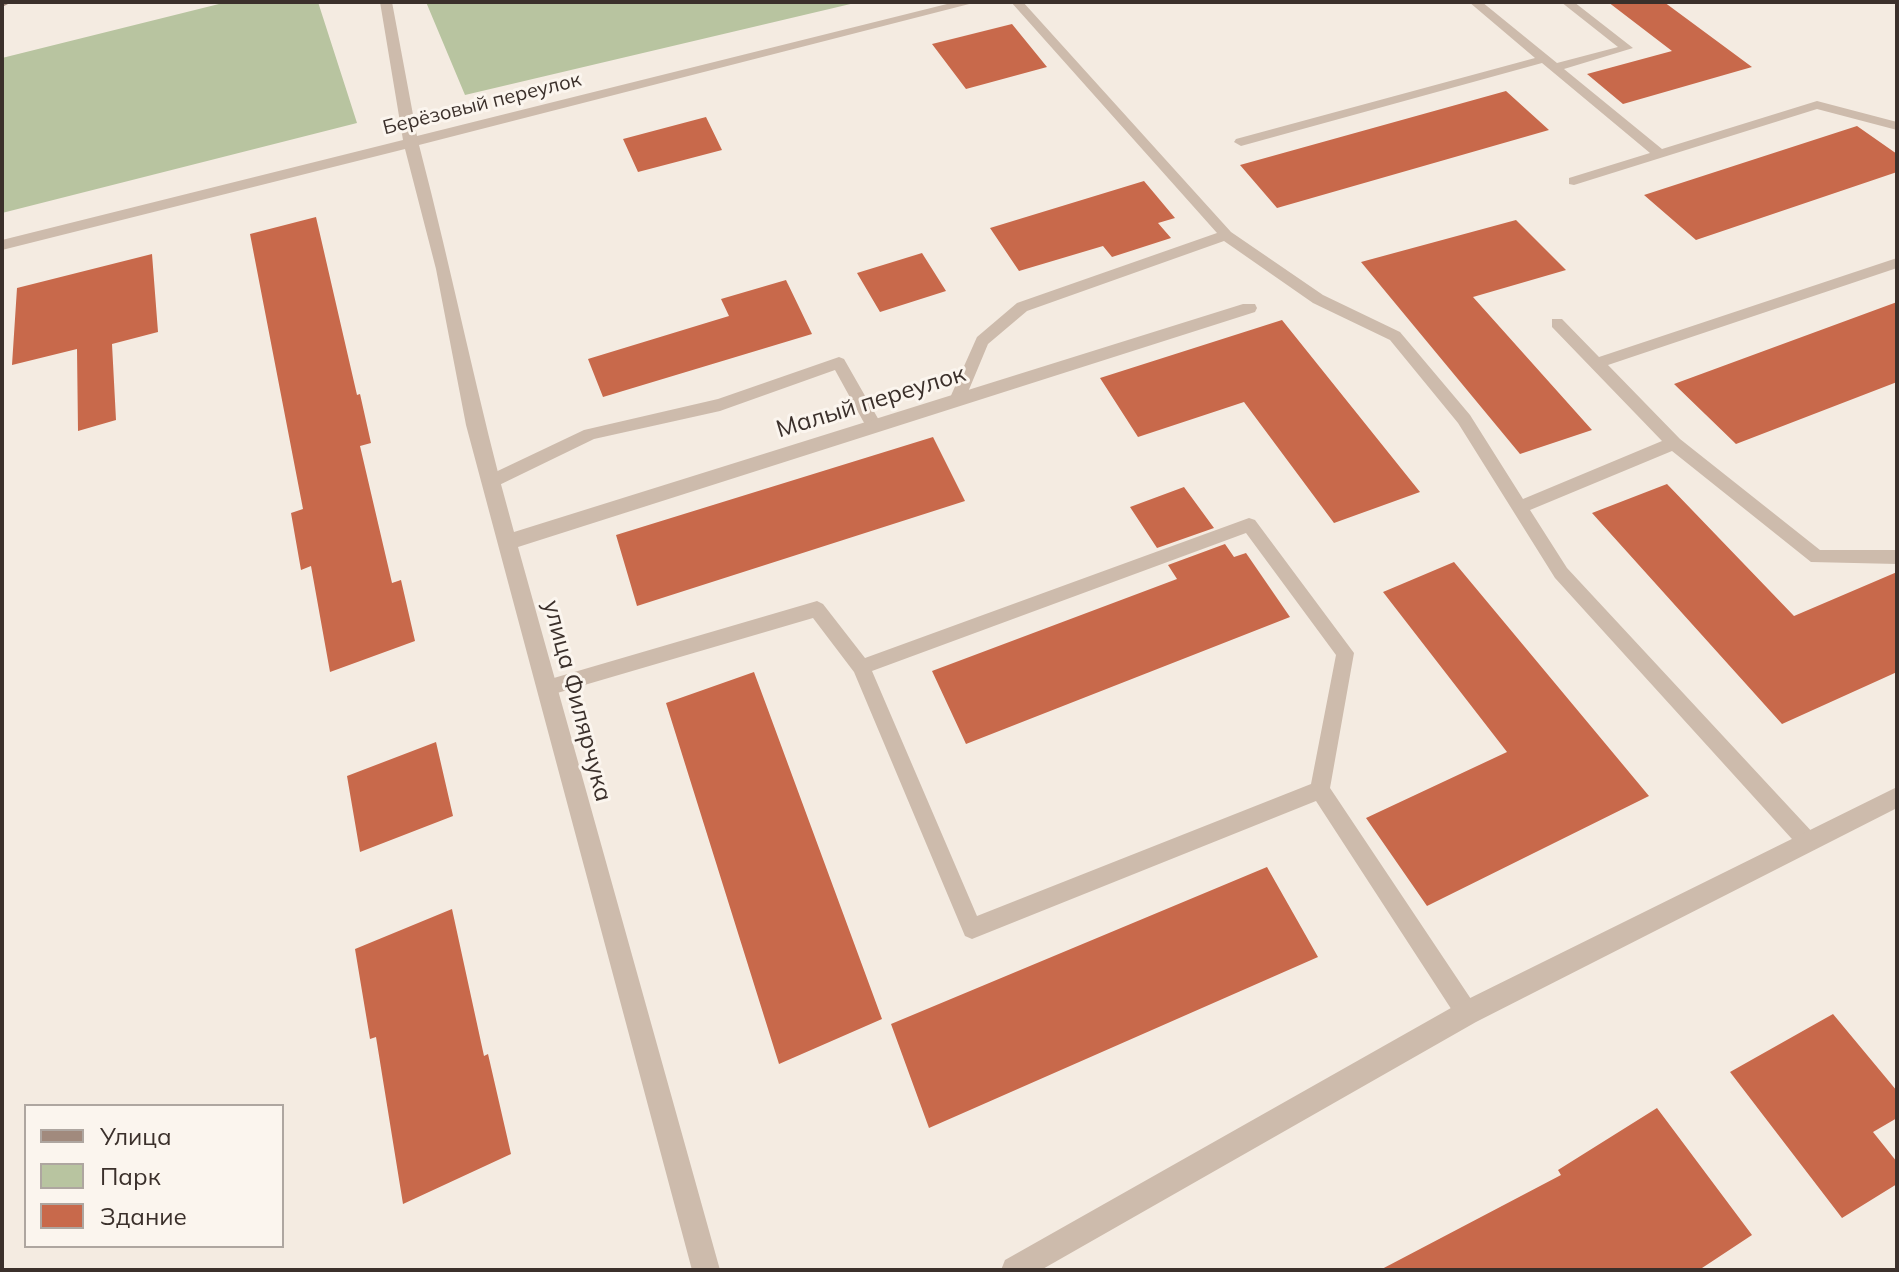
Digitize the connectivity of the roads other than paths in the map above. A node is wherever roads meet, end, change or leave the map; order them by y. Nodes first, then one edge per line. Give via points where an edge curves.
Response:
1 (386, 2) edge
2 (971, 2) edge
3 (1017, 2) edge
4 (1475, 2) edge
5 (1567, 2) edge
6 (1549, 63) junction
7 (1897, 126) edge
8 (411, 142) junction
9 (1241, 142) dead end
10 (1660, 154) junction
11 (1574, 181) dead end
12 (1226, 235) junction
13 (2, 245) edge
14 (1897, 263) edge
15 (1249, 308) dead end
16 (1557, 323) dead end
17 (1597, 363) junction
18 (957, 400) junction
19 (874, 426) junction
20 (1674, 443) junction
21 (491, 482) junction
22 (1520, 507) junction
23 (508, 542) junction
24 (1897, 557) edge
25 (861, 667) junction
26 (547, 688) junction
27 (1320, 790) junction
28 (1897, 797) edge
29 (1808, 842) junction
30 (1467, 1013) junction
31 (706, 1270) edge
32 (1015, 1270) edge

1 - 8 street, улица Филярчука
2 - 8 street, Берёзовый переулок
3 - 12 lane
4 - 6 lane
5 - 6 lane via 1627,48
6 - 9 lane
6 - 10 lane
7 - 10 lane via 1817,105
8 - 13 street, Берёзовый переулок
8 - 21 street, улица Филярчука
10 - 11 lane
12 - 18 lane via 1022,307 982,341
12 - 22 lane via 1318,299 1395,336 1464,419
14 - 17 lane
15 - 18 street, Малый переулок
16 - 17 lane
17 - 20 lane
18 - 19 street, Малый переулок
19 - 21 lane via 839,363 720,405 590,434
19 - 23 street, Малый переулок
20 - 22 lane
20 - 24 lane via 1817,557
21 - 23 street, улица Филярчука
22 - 29 lane via 1561,573
23 - 26 street, улица Филярчука
25 - 26 lane via 817,609
25 - 27 lane via 972,929
25 - 27 lane via 1249,525 1345,653
26 - 31 street, улица Филярчука
27 - 30 lane
28 - 29 street
29 - 30 street
30 - 32 street

